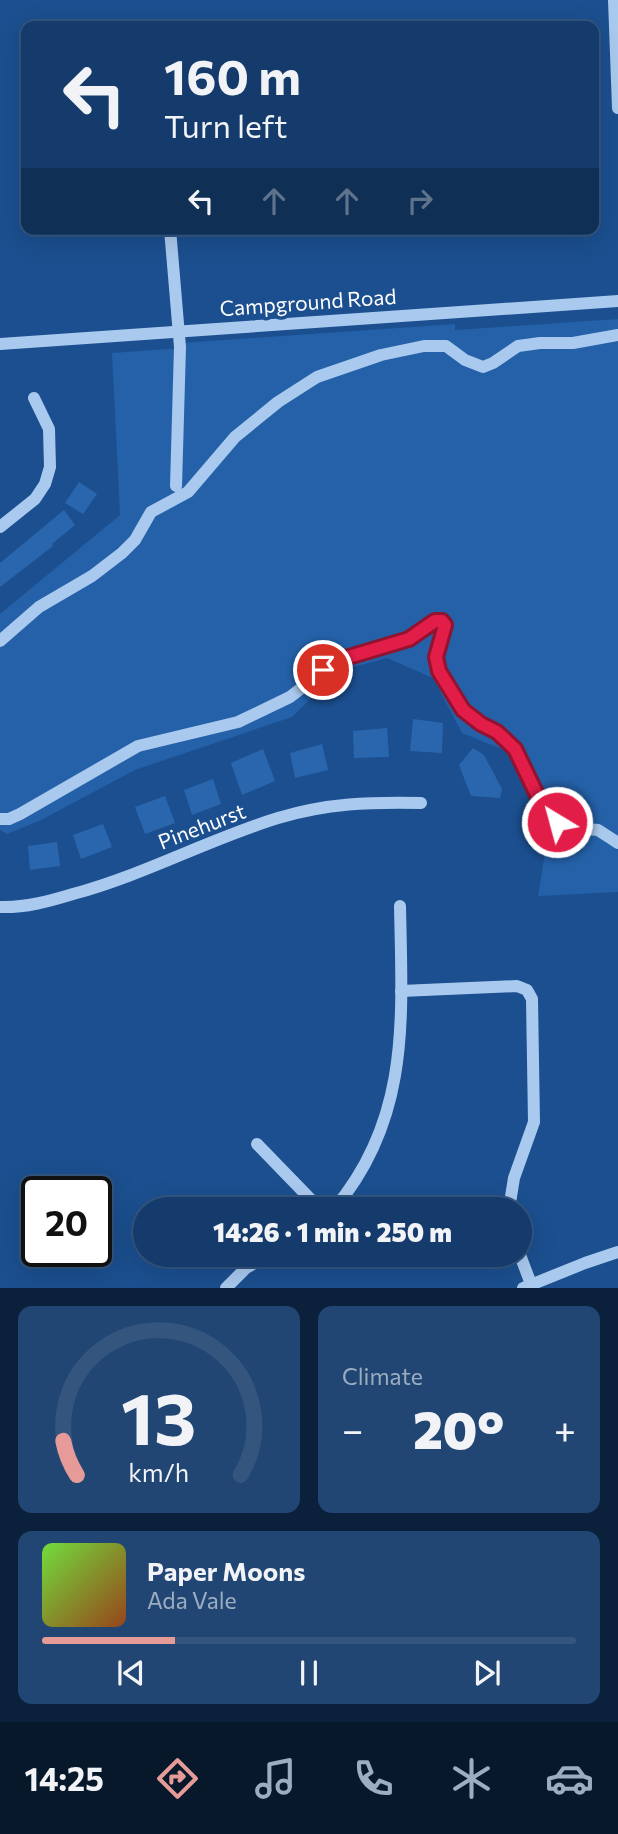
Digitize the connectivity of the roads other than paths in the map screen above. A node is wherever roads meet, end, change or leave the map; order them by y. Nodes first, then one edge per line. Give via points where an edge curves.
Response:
1 (614, 0) edge
2 (618, 108) edge
3 (170, 235) edge
4 (618, 301) edge
5 (178, 331) junction
6 (618, 335) edge
7 (0, 344) edge
8 (34, 398) dead end
9 (176, 486) dead end
10 (0, 527) edge
11 (0, 641) edge
12 (421, 803) dead end
13 (0, 819) edge
14 (618, 843) edge
15 (400, 906) dead end
16 (0, 907) edge
17 (401, 991) junction
18 (257, 1144) dead end
19 (308, 1197) edge
20 (344, 1197) edge
21 (511, 1197) edge
22 (618, 1252) edge
23 (248, 1267) edge
24 (523, 1267) edge
25 (527, 1286) edge
26 (226, 1288) edge

1 - 2 street
3 - 5 street
4 - 5 street, Campground Road
5 - 7 street, Campground Road
5 - 9 street
6 - 11 street via 518,346 483,366 446,346 424,346 317,377 235,438 188,492 151,512 122,553 39,607
8 - 10 street via 49,429 50,467 34,499
12 - 16 street, Pinehurst via 327,805 277,818 105,886 46,902
13 - 14 street via 20,814 138,746 249,717 289,697 335,662 409,639 439,620 445,628 437,664 463,710 515,749 540,801 557,822 598,830
15 - 17 street
17 - 20 street via 401,1035 392,1096 363,1168
17 - 21 street via 517,986 527,990 532,999 534,1122
18 - 19 street
22 - 25 street
23 - 26 street
24 - 25 street

